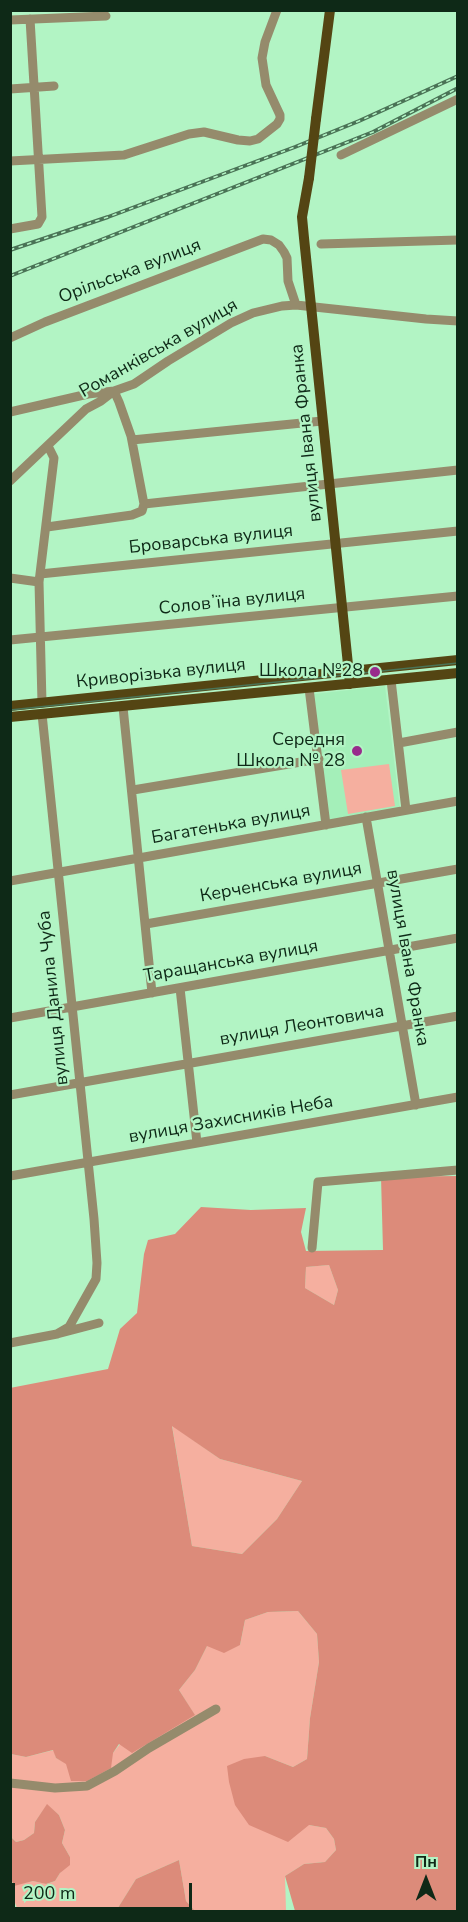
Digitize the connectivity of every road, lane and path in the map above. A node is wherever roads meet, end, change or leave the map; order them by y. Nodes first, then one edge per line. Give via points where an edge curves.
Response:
1 (276, 10) edge
2 (330, 10) edge
3 (106, 16) dead end
4 (30, 19) junction
5 (10, 20) edge
6 (54, 86) dead end
7 (34, 87) junction
8 (10, 89) edge
9 (458, 99) edge
10 (341, 154) dead end
11 (38, 159) junction
12 (10, 161) edge
13 (10, 229) edge
14 (458, 240) edge
15 (321, 244) dead end
16 (296, 305) junction
17 (311, 307) junction
18 (458, 321) edge
19 (10, 338) edge
20 (114, 391) junction
21 (10, 412) edge
22 (322, 421) junction
23 (132, 440) junction
24 (48, 446) junction
25 (458, 470) edge
26 (10, 481) edge
27 (328, 484) junction
28 (144, 504) junction
29 (47, 527) junction
30 (458, 531) edge
31 (334, 543) junction
32 (10, 578) edge
33 (40, 578) junction
34 (458, 596) edge
35 (342, 609) junction
36 (40, 638) junction
37 (10, 640) edge
38 (458, 660) edge
39 (349, 671) junction
40 (458, 674) edge
41 (391, 680) junction
42 (350, 684) junction
43 (309, 688) junction
44 (10, 706) edge
45 (123, 707) junction
46 (42, 708) junction
47 (10, 717) edge
48 (458, 732) edge
49 (399, 742) junction
50 (319, 759) junction
51 (133, 790) junction
52 (458, 801) edge
53 (406, 810) junction
54 (366, 817) junction
55 (326, 825) junction
56 (139, 858) junction
57 (458, 869) edge
58 (58, 872) junction
59 (10, 881) edge
60 (377, 883) junction
61 (146, 924) junction
62 (458, 938) edge
63 (389, 950) junction
64 (180, 988) junction
65 (152, 993) junction
66 (72, 1007) junction
67 (458, 1016) edge
68 (10, 1018) edge
69 (402, 1026) junction
70 (188, 1063) junction
71 (79, 1083) junction
72 (10, 1095) edge
73 (458, 1097) edge
74 (416, 1105) junction
75 (197, 1143) junction
76 (88, 1162) junction
77 (458, 1170) edge
78 (10, 1176) edge
79 (312, 1248) dead end
80 (99, 1323) dead end
81 (57, 1334) junction
82 (10, 1343) edge
83 (216, 1709) dead end
84 (10, 1783) edge

1 - 11 street via 262,58 266,85 280,115 278,124 258,139 250,141 204,132 124,154
2 - 17 main road, вулиця Івана Франка, bridge via 303,217
3 - 4 street
4 - 5 street
4 - 7 street
6 - 7 street
7 - 8 street
7 - 11 street
9 - 10 street
11 - 12 street
11 - 13 street via 42,217 38,225
14 - 15 street
16 - 17 street, Романківська вулиця
16 - 19 street, Орільська вулиця via 288,281 287,258 279,245 263,239
16 - 20 street, Романківська вулиця via 231,323 134,384
17 - 18 street, Романківська вулиця
17 - 22 main road, вулиця Івана Франка
20 - 21 street
20 - 23 street
20 - 24 street, Романківська вулиця via 86,409
22 - 23 street
22 - 27 main road, вулиця Івана Франка
23 - 28 street
24 - 26 street, Романківська вулиця
24 - 29 street, вулиця Данила Чуба via 54,458
25 - 27 street
27 - 28 street
27 - 31 main road, вулиця Івана Франка
28 - 29 street via 142,511 132,515
29 - 33 street, вулиця Данила Чуба
30 - 31 street, Броварська вулиця
31 - 33 street, Броварська вулиця
31 - 35 main road, вулиця Івана Франка
32 - 33 street, Броварська вулиця
33 - 36 street, вулиця Данила Чуба
34 - 35 street, Соловʼїна вулиця
35 - 36 street, Соловʼїна вулиця
35 - 39 main road, вулиця Івана Франка
36 - 37 street, Соловʼїна вулиця
36 - 46 street, вулиця Данила Чуба
38 - 39 main road, Криворізька вулиця
39 - 42 main road, вулиця Івана Франка
39 - 46 main road, Криворізька вулиця
40 - 41 main road, Криворізька вулиця
41 - 42 main road, Криворізька вулиця
41 - 49 street
42 - 43 main road, Криворізька вулиця
43 - 45 main road, Криворізька вулиця
43 - 50 street
44 - 46 main road, Криворізька вулиця
45 - 46 main road, Криворізька вулиця
45 - 51 street
46 - 47 main road, Криворізька вулиця
46 - 58 street, вулиця Данила Чуба
48 - 49 street
49 - 53 street
50 - 51 street
50 - 55 street
51 - 56 street
52 - 53 street, Багатенька вулиця
53 - 54 street, Багатенька вулиця
54 - 55 street, Багатенька вулиця
54 - 60 street, вулиця Івана Франка
55 - 56 street, Багатенька вулиця
56 - 58 street, Багатенька вулиця
56 - 61 street
57 - 60 street, Керченська вулиця
58 - 59 street, Багатенька вулиця
58 - 66 street, вулиця Данила Чуба
60 - 61 street, Керченська вулиця
60 - 63 street, вулиця Івана Франка
61 - 65 street
62 - 63 street, Таращанська вулиця
63 - 64 street, Таращанська вулиця
63 - 69 street, вулиця Івана Франка
64 - 65 street, Таращанська вулиця
64 - 70 street
65 - 66 street, Таращанська вулиця
66 - 68 street, Таращанська вулиця
66 - 71 street, вулиця Данила Чуба
67 - 69 street, вулиця Леонтовича
69 - 70 street, вулиця Леонтовича
69 - 74 street, вулиця Івана Франка
70 - 71 street, вулиця Леонтовича
70 - 75 street
71 - 72 street, вулиця Леонтовича
71 - 76 street, вулиця Данила Чуба
73 - 74 street, вулиця Захисників Неба
74 - 75 street, вулиця Захисників Неба
75 - 76 street, вулиця Захисників Неба
76 - 78 street, вулиця Захисників Неба
76 - 81 street, вулиця Данила Чуба via 96,1279 69,1327
77 - 79 street via 318,1182
80 - 81 street
81 - 82 street
83 - 84 street via 87,1786 56,1788

